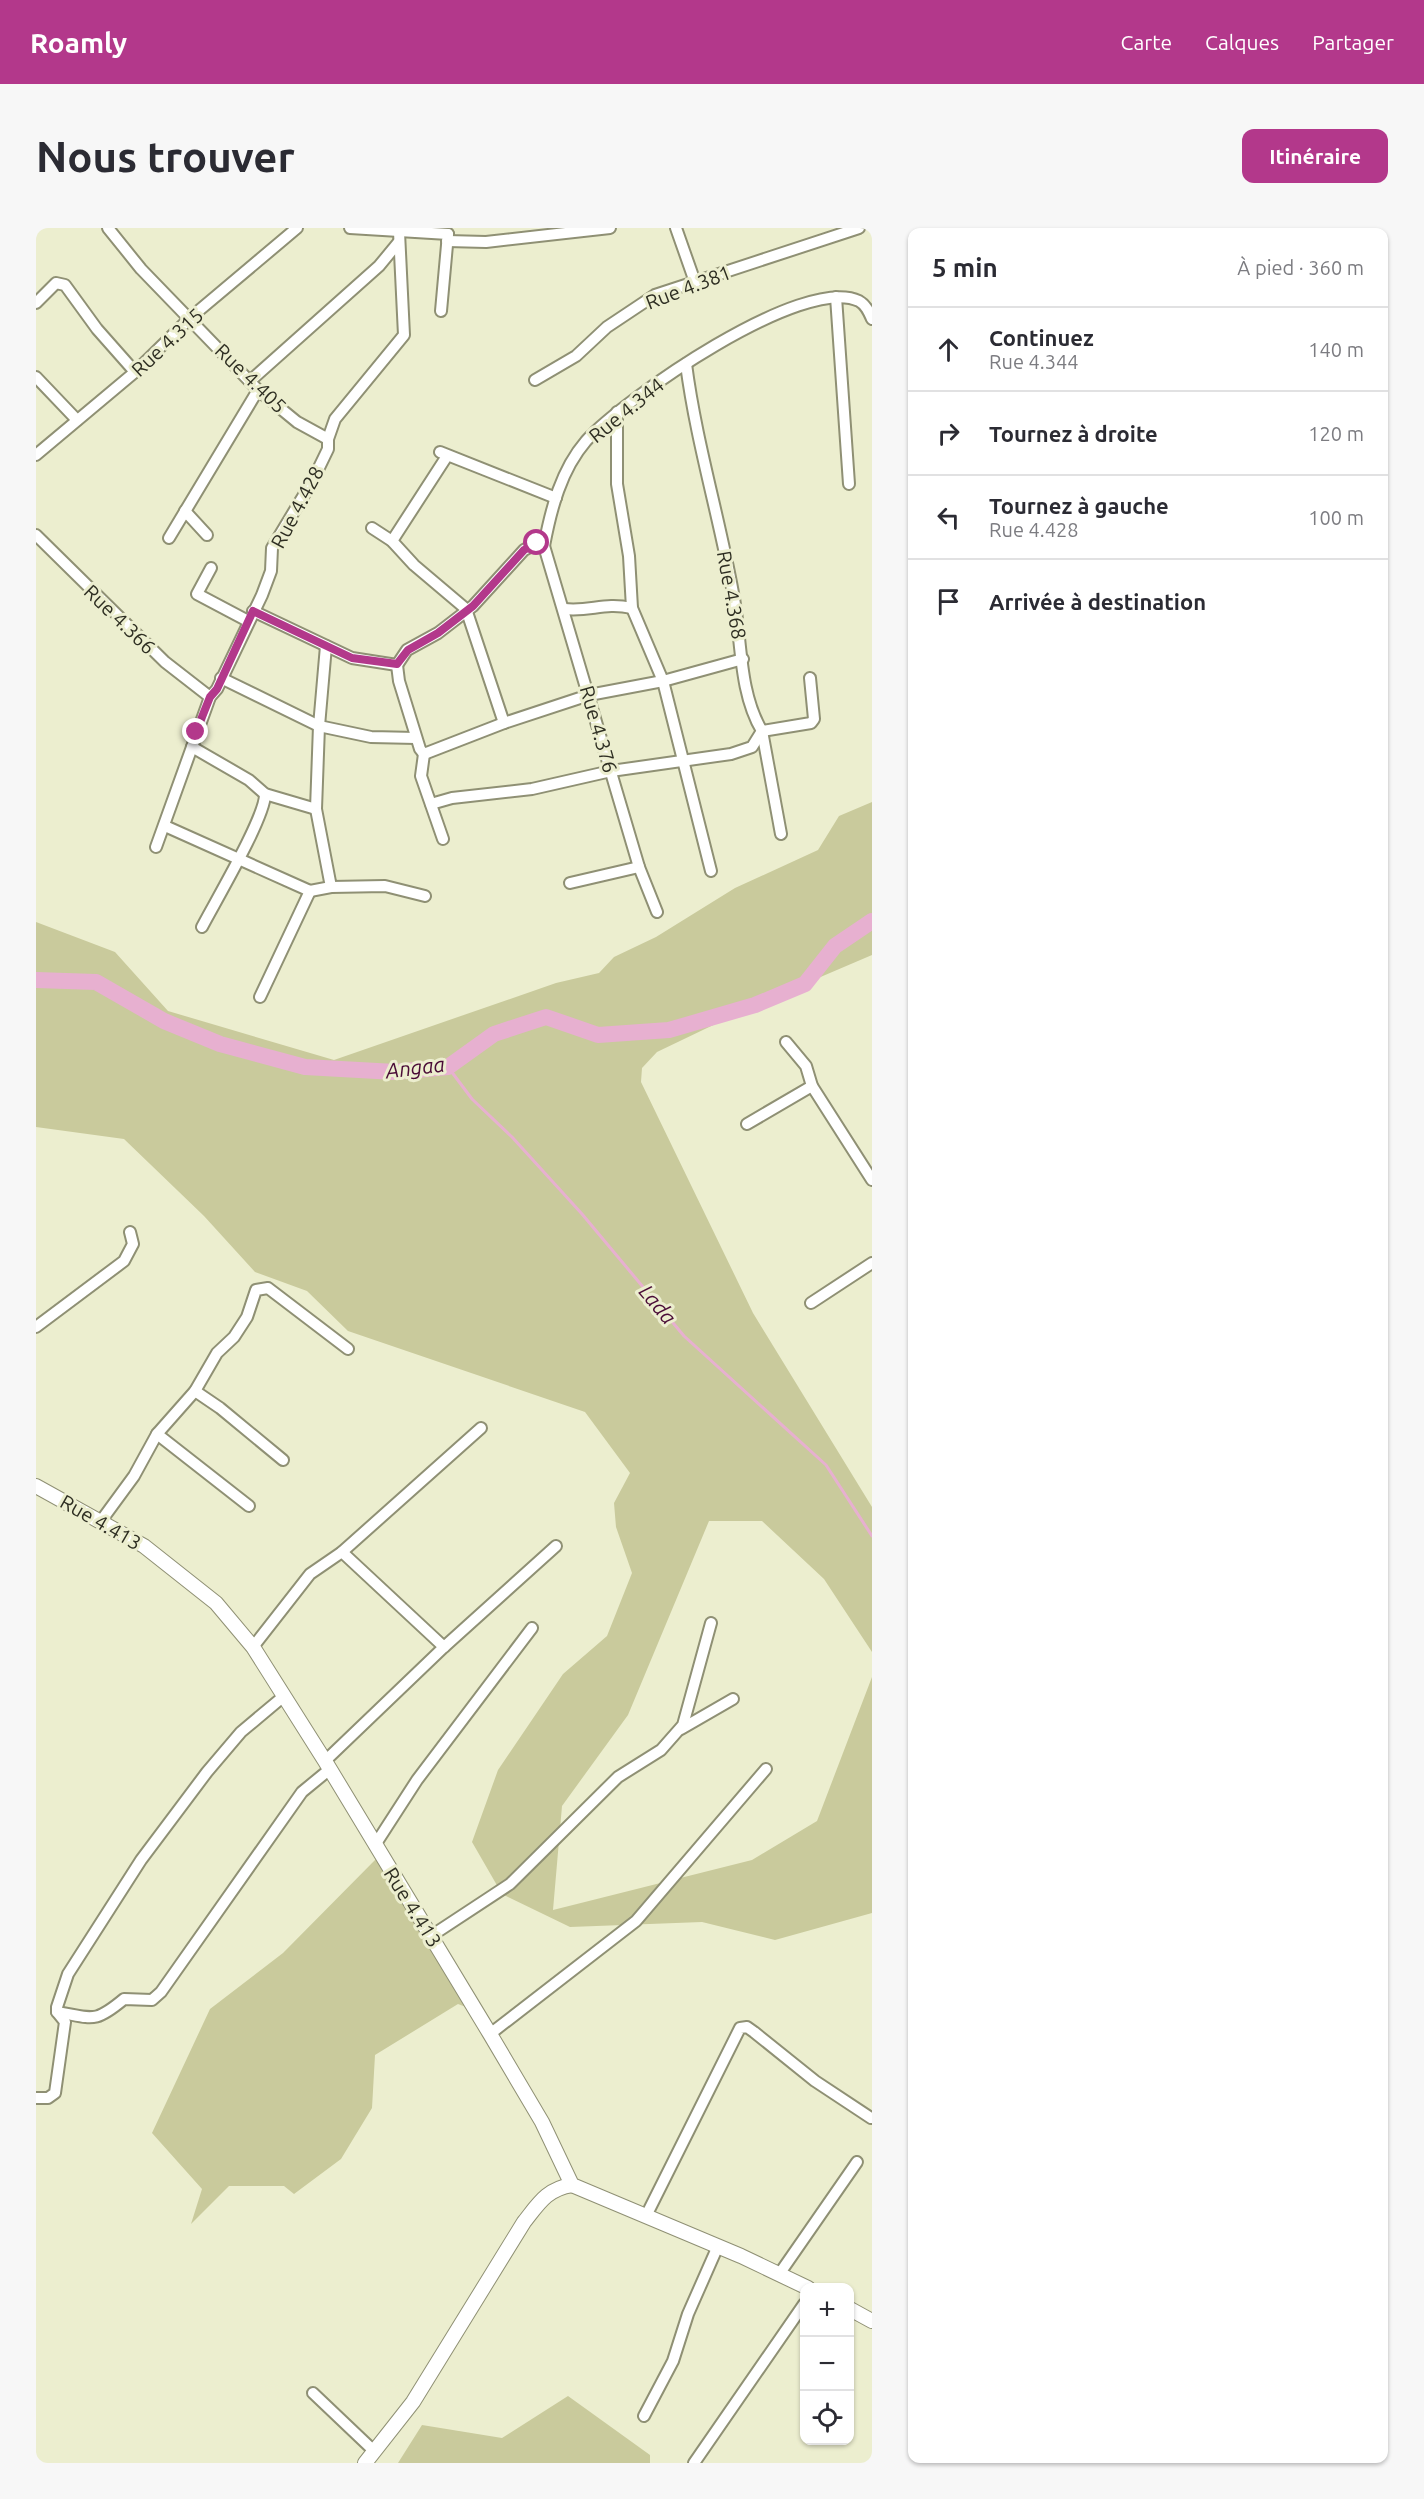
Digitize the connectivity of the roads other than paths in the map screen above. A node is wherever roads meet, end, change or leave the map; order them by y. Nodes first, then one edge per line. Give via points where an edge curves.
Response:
1 (108, 228) edge
2 (297, 228) edge
3 (350, 228) edge
4 (610, 228) edge
5 (676, 228) edge
6 (859, 228) edge
7 (448, 235) edge
8 (398, 237) junction
9 (695, 282) junction
10 (836, 297) junction
11 (36, 303) edge
12 (441, 311) dead end
13 (190, 318) junction
14 (872, 319) edge
15 (686, 364) junction
16 (135, 372) junction
17 (36, 377) edge
18 (535, 380) dead end
19 (250, 381) junction
20 (258, 390) junction
21 (617, 412) junction
22 (78, 420) junction
23 (328, 439) junction
24 (36, 455) edge
25 (849, 484) dead end
26 (556, 498) junction
27 (185, 511) junction
28 (372, 528) dead end
29 (36, 535) edge
30 (207, 535) dead end
31 (169, 538) dead end
32 (392, 541) junction
33 (544, 546) junction
34 (211, 568) dead end
35 (632, 608) junction
36 (466, 609) junction
37 (564, 609) junction
38 (251, 616) junction
39 (326, 646) junction
40 (742, 659) junction
41 (397, 664) junction
42 (221, 678) junction
43 (810, 678) dead end
44 (663, 681) junction
45 (589, 695) junction
46 (210, 697) junction
47 (504, 723) junction
48 (319, 726) junction
49 (762, 731) junction
50 (416, 738) junction
51 (192, 747) junction
52 (424, 754) junction
53 (682, 760) junction
54 (611, 771) junction
55 (265, 794) junction
56 (431, 804) junction
57 (316, 809) junction
58 (165, 826) junction
59 (781, 834) dead end
60 (443, 839) dead end
61 (156, 847) dead end
62 (237, 860) junction
63 (639, 867) junction
64 (711, 871) dead end
65 (570, 883) dead end
66 (331, 887) junction
67 (310, 891) junction
68 (425, 896) dead end
69 (657, 912) dead end
70 (202, 927) dead end
71 (260, 997) dead end
72 (786, 1042) dead end
73 (812, 1086) junction
74 (747, 1124) dead end
75 (872, 1180) edge
76 (130, 1232) dead end
77 (872, 1263) edge
78 (811, 1303) dead end
79 (36, 1328) edge
80 (348, 1349) dead end
81 (195, 1391) junction
82 (481, 1428) dead end
83 (158, 1434) junction
84 (283, 1460) dead end
85 (36, 1485) edge
86 (249, 1506) dead end
87 (102, 1521) junction
88 (556, 1546) dead end
89 (342, 1552) junction
90 (711, 1623) dead end
91 (532, 1628) dead end
92 (253, 1647) junction
93 (444, 1647) junction
94 (284, 1696) junction
95 (733, 1699) dead end
96 (681, 1729) junction
97 (328, 1765) junction
98 (766, 1769) dead end
99 (375, 1845) junction
100 (431, 1936) junction
101 (57, 2012) junction
102 (490, 2034) junction
103 (36, 2098) edge
104 (871, 2118) edge
105 (858, 2162) dead end
106 (572, 2185) junction
107 (646, 2216) junction
108 (718, 2246) junction
109 (780, 2273) junction
110 (800, 2284) edge
111 (800, 2310) edge
112 (854, 2312) edge
113 (872, 2321) edge
114 (313, 2393) dead end
115 (644, 2416) dead end
116 (374, 2451) junction
117 (365, 2463) edge
118 (694, 2463) edge

1 - 13 street, Rue 4.405 via 141,269
2 - 13 street, Rue 4.315
3 - 8 street
4 - 7 street via 486,242
5 - 9 street
6 - 9 street, Rue 4.381
7 - 8 street
7 - 12 street
8 - 19 street via 378,266
8 - 23 street, Rue 4.428 via 404,335 334,419
9 - 18 street, Rue 4.381 via 655,295 633,308 576,356
10 - 14 street, Rue 4.344 via 860,302
10 - 15 street, Rue 4.344 via 766,317
10 - 25 street
11 - 16 street via 56,284 64,285
13 - 16 street, Rue 4.315
13 - 19 street, Rue 4.405
15 - 21 street, Rue 4.344
15 - 40 street, Rue 4.368 via 691,408 734,594
16 - 22 street, Rue 4.315
17 - 22 street
19 - 20 street, Rue 4.405
20 - 23 street, Rue 4.405 via 297,422
20 - 27 street
21 - 26 street, Rue 4.344 via 585,442 566,472
21 - 35 street via 617,483
22 - 24 street, Rue 4.315
23 - 38 street, Rue 4.428 via 328,449 313,480 272,548 271,571
26 - 32 street via 443,454
26 - 33 street, Rue 4.344
27 - 30 street
27 - 31 street
28 - 32 street
29 - 46 street, Rue 4.366 via 165,662
32 - 36 street
33 - 36 street via 537,543 524,550
33 - 37 street, Rue 4.376
34 - 38 street via 197,594
35 - 37 street via 613,604 581,611
35 - 44 street
36 - 41 street via 438,633 408,650
36 - 47 street
37 - 45 street, Rue 4.376
38 - 39 street
38 - 42 street, Rue 4.428
39 - 41 street via 352,658
39 - 48 street
40 - 44 street
40 - 49 street, Rue 4.368 via 748,695
41 - 50 street
42 - 46 street, Rue 4.428
42 - 48 street
43 - 49 street via 811,723
44 - 45 street
44 - 53 street
45 - 47 street
45 - 54 street, Rue 4.376
46 - 51 street, Rue 4.428
47 - 52 street
48 - 50 street via 371,737
48 - 57 street
49 - 53 street via 752,747
49 - 59 street, Rue 4.368
50 - 52 street
51 - 55 street via 249,780
51 - 58 street, Rue 4.428
52 - 56 street via 421,776
53 - 54 street
53 - 64 street
54 - 56 street via 532,789
54 - 63 street, Rue 4.376
55 - 57 street
55 - 62 street
56 - 60 street
57 - 66 street
58 - 61 street, Rue 4.428
58 - 62 street
62 - 67 street
62 - 70 street
63 - 65 street
63 - 69 street, Rue 4.376
66 - 67 street
66 - 68 street via 385,886
67 - 71 street
72 - 73 street via 806,1066
73 - 74 street
73 - 75 street
76 - 79 street via 133,1244 124,1261
77 - 78 street
80 - 81 street via 268,1288 260,1287 247,1317 210,1361
81 - 83 street
81 - 84 street
82 - 89 street
83 - 86 street
83 - 87 street
85 - 87 street, Rue 4.413
87 - 92 street, Rue 4.413 via 144,1546 204,1592
88 - 93 street
89 - 92 street via 310,1574
89 - 93 street
90 - 96 street
91 - 99 street via 417,1780
92 - 94 street, Rue 4.413
93 - 97 street
94 - 97 street, Rue 4.413
94 - 101 street via 240,1732 141,1860 68,1974
95 - 96 street
96 - 100 street via 661,1750 618,1777 510,1884
97 - 99 street, Rue 4.413
97 - 101 street via 302,1792 161,1992 152,2000 123,1999 105,2016
98 - 102 street via 636,1921
99 - 100 street, Rue 4.413
100 - 102 street, Rue 4.413
101 - 103 street via 66,2022 55,2093 48,2098
102 - 106 street, Rue 4.413 via 542,2122
104 - 107 street via 814,2081 747,2027 740,2028
105 - 109 street
106 - 107 street
106 - 116 street via 544,2195 413,2402
107 - 108 street
108 - 109 street
108 - 115 street via 688,2314 673,2361
109 - 110 street
111 - 118 street
112 - 113 street
114 - 116 street
116 - 117 street

